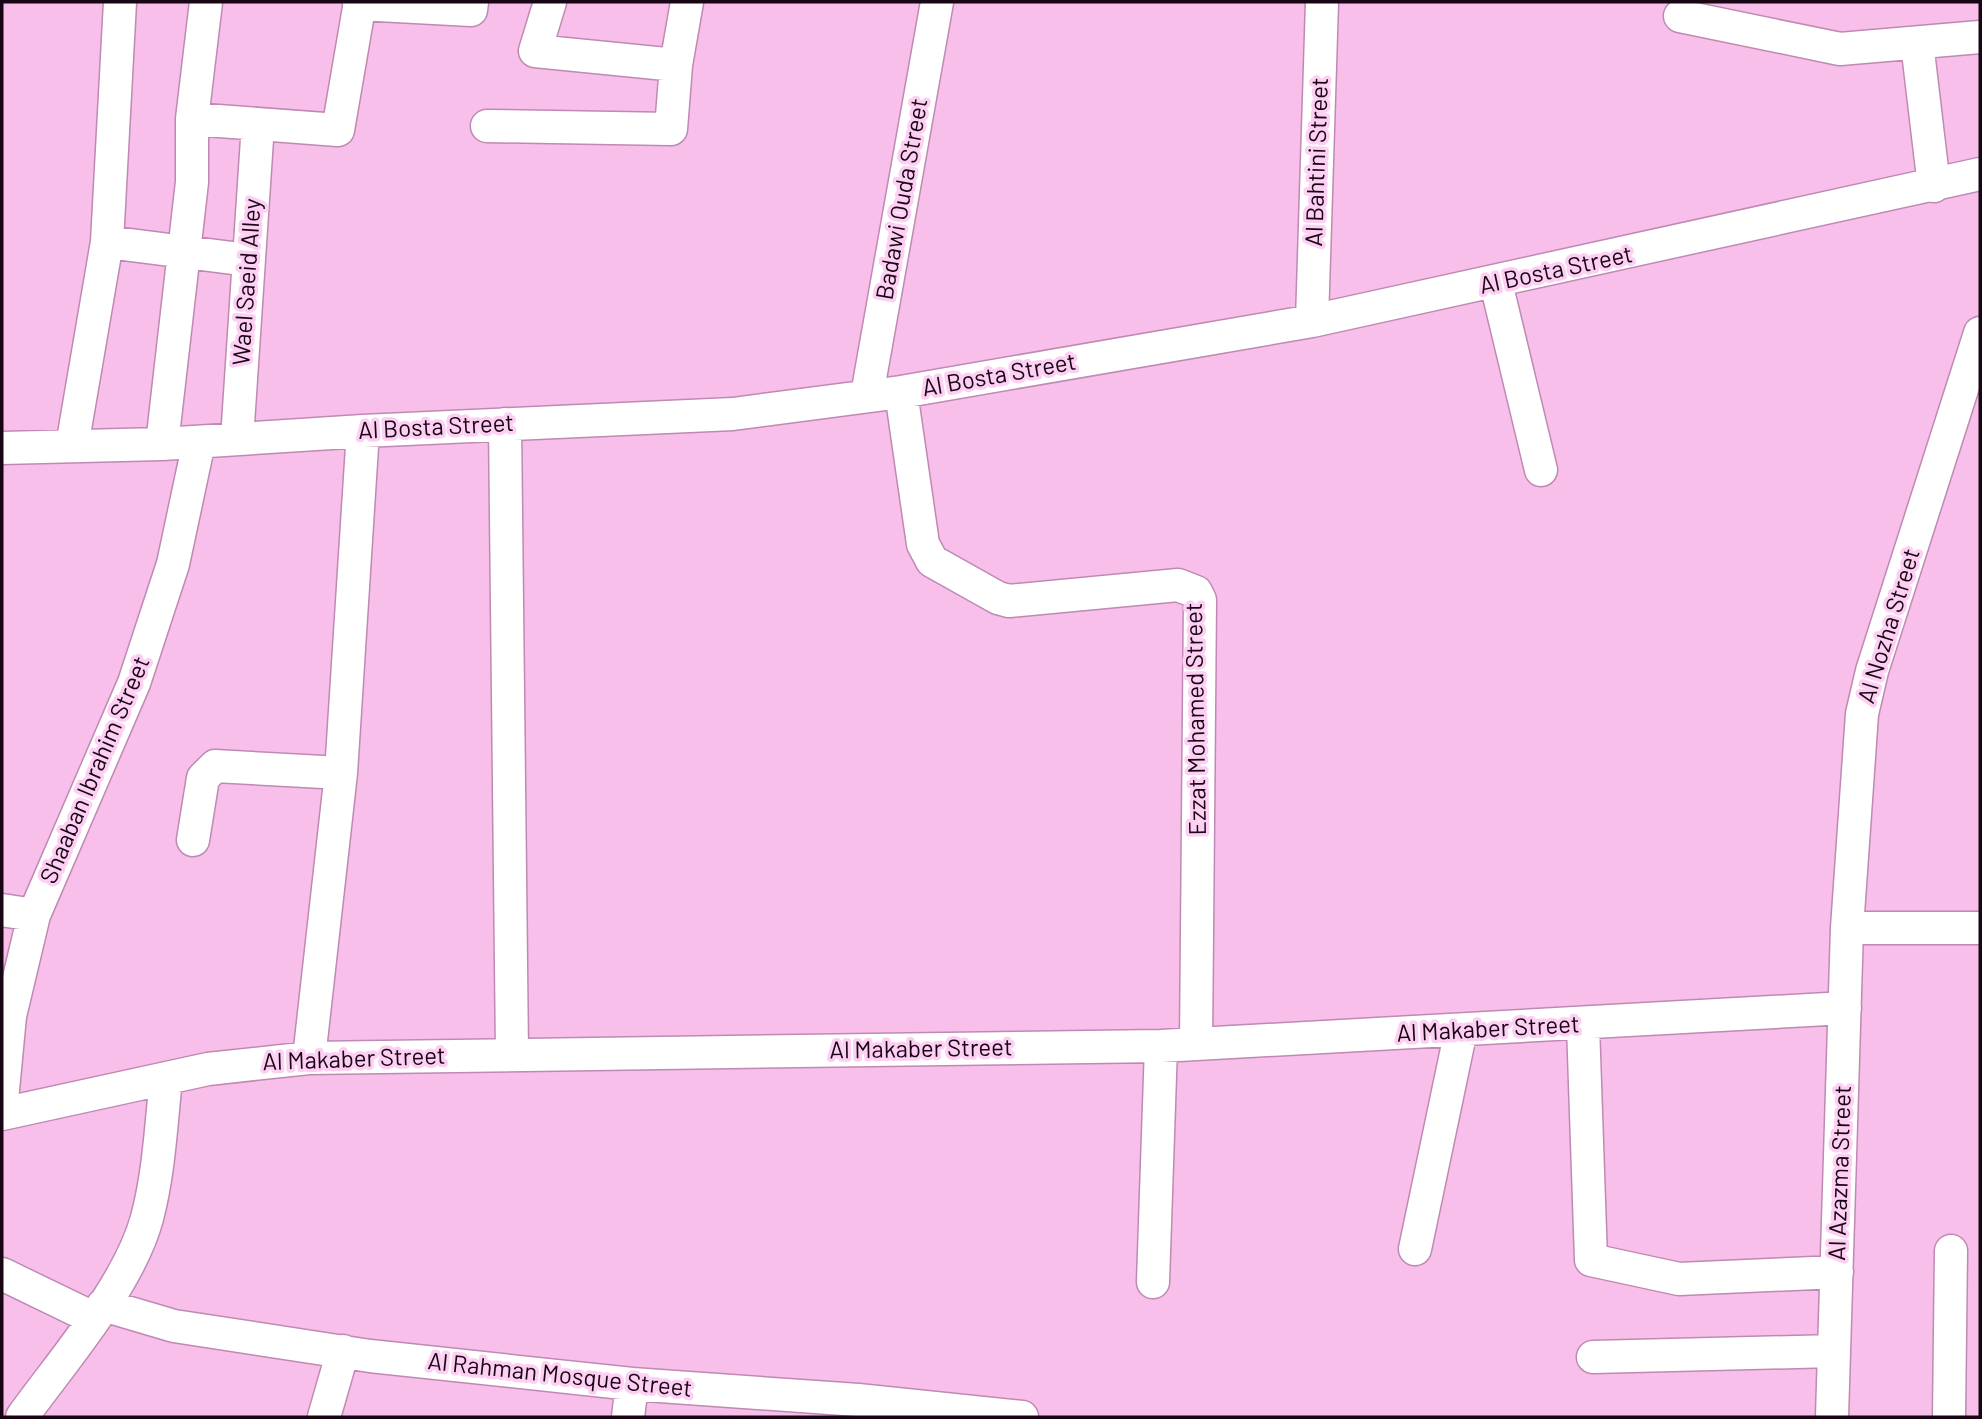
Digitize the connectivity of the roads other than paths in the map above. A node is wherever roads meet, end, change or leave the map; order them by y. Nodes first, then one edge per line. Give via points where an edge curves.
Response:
1 (120, 2) edge
2 (205, 2) edge
3 (472, 2) edge
4 (550, 2) edge
5 (687, 2) edge
6 (937, 2) edge
7 (1322, 2) edge
8 (359, 3) edge
9 (1680, 16) dead end
10 (1980, 37) edge
11 (1917, 43) junction
12 (676, 65) junction
13 (192, 119) junction
14 (258, 124) junction
15 (487, 126) dead end
16 (1980, 174) edge
17 (1934, 186) junction
18 (107, 242) junction
19 (185, 250) junction
20 (248, 260) junction
21 (1496, 283) junction
22 (1312, 321) junction
23 (1980, 333) edge
24 (901, 392) junction
25 (867, 395) junction
26 (1971, 395) edge
27 (506, 424) junction
28 (363, 430) junction
29 (237, 439) junction
30 (199, 442) junction
31 (162, 444) junction
32 (72, 446) junction
33 (2, 448) edge
34 (1541, 470) dead end
35 (341, 773) junction
36 (193, 840) dead end
37 (2, 910) edge
38 (34, 915) junction
39 (1847, 928) junction
40 (1980, 928) edge
41 (1845, 1008) junction
42 (1583, 1025) junction
43 (1461, 1030) junction
44 (1196, 1044) junction
45 (1161, 1046) junction
46 (512, 1054) junction
47 (309, 1058) junction
48 (166, 1079) junction
49 (2, 1100) edge
50 (2, 1114) edge
51 (1415, 1249) dead end
52 (1951, 1251) dead end
53 (1838, 1272) junction
54 (2, 1274) edge
55 (1153, 1282) dead end
56 (98, 1311) junction
57 (343, 1351) junction
58 (1834, 1351) junction
59 (1593, 1357) dead end
60 (632, 1384) junction
61 (858, 1409) edge
62 (22, 1417) edge
63 (324, 1417) edge
64 (628, 1417) edge
65 (1022, 1417) edge
66 (1832, 1417) edge
67 (1949, 1417) edge

1 - 18 street
2 - 13 street
3 - 8 street via 471,10
4 - 12 street via 535,51
5 - 12 street
6 - 25 street, Badawi Ouda Street
7 - 22 street, Al Bahtini Street
8 - 14 street via 338,130
9 - 11 street via 1840,49
10 - 11 street
11 - 17 street
12 - 15 street via 671,129
13 - 14 street
13 - 19 street
14 - 20 street, Wael Saeid Alley
16 - 17 street, Al Bosta Street
17 - 21 street, Al Bosta Street
18 - 19 street
18 - 32 street
19 - 20 street
19 - 31 street
20 - 29 street, Wael Saeid Alley
21 - 22 street, Al Bosta Street
21 - 34 street
22 - 24 street, Al Bosta Street
23 - 26 street, Al Nozha Street
24 - 25 street, Al Bosta Street
24 - 44 street, Ezzat Mohamed Street via 923,544 932,561 1009,601 1178,585 1196,592 1200,600
25 - 27 street, Al Bosta Street via 733,414
26 - 39 street, Al Nozha Street via 1872,671 1862,713
27 - 28 street, Al Bosta Street
27 - 46 street
28 - 29 street, Al Bosta Street
28 - 35 street
29 - 30 street, Al Bosta Street
30 - 31 street, Al Bosta Street
30 - 38 street, Shaaban Ibrahim Street via 173,564 134,683
31 - 32 street, Al Bosta Street
32 - 33 street, Al Bosta Street
35 - 36 street via 215,766 203,778
35 - 47 street
37 - 38 street
38 - 49 street, Shaaban Ibrahim Street via 10,1016
39 - 40 street
39 - 41 street, Al Azazma Street
41 - 42 street, Al Makaber Street
41 - 53 street, Al Azazma Street
42 - 43 street, Al Makaber Street
42 - 53 street via 1591,1260 1679,1279
43 - 44 street, Al Makaber Street
43 - 51 street
44 - 45 street, Al Makaber Street
45 - 46 street, Al Makaber Street
45 - 55 street
46 - 47 street, Al Makaber Street
47 - 48 street, Al Makaber Street via 241,1064
48 - 50 street, Al Makaber Street
48 - 56 street via 147,1219 131,1260
52 - 67 street
53 - 58 street, Al Azazma Street
54 - 56 street, Al Rahman Mosque Street
56 - 57 street, Al Rahman Mosque Street
56 - 62 street
57 - 60 street, Al Rahman Mosque Street
57 - 63 street
58 - 59 street
58 - 66 street, Al Azazma Street
60 - 61 street, Al Rahman Mosque Street
60 - 64 street
61 - 65 street, Al Rahman Mosque Street

